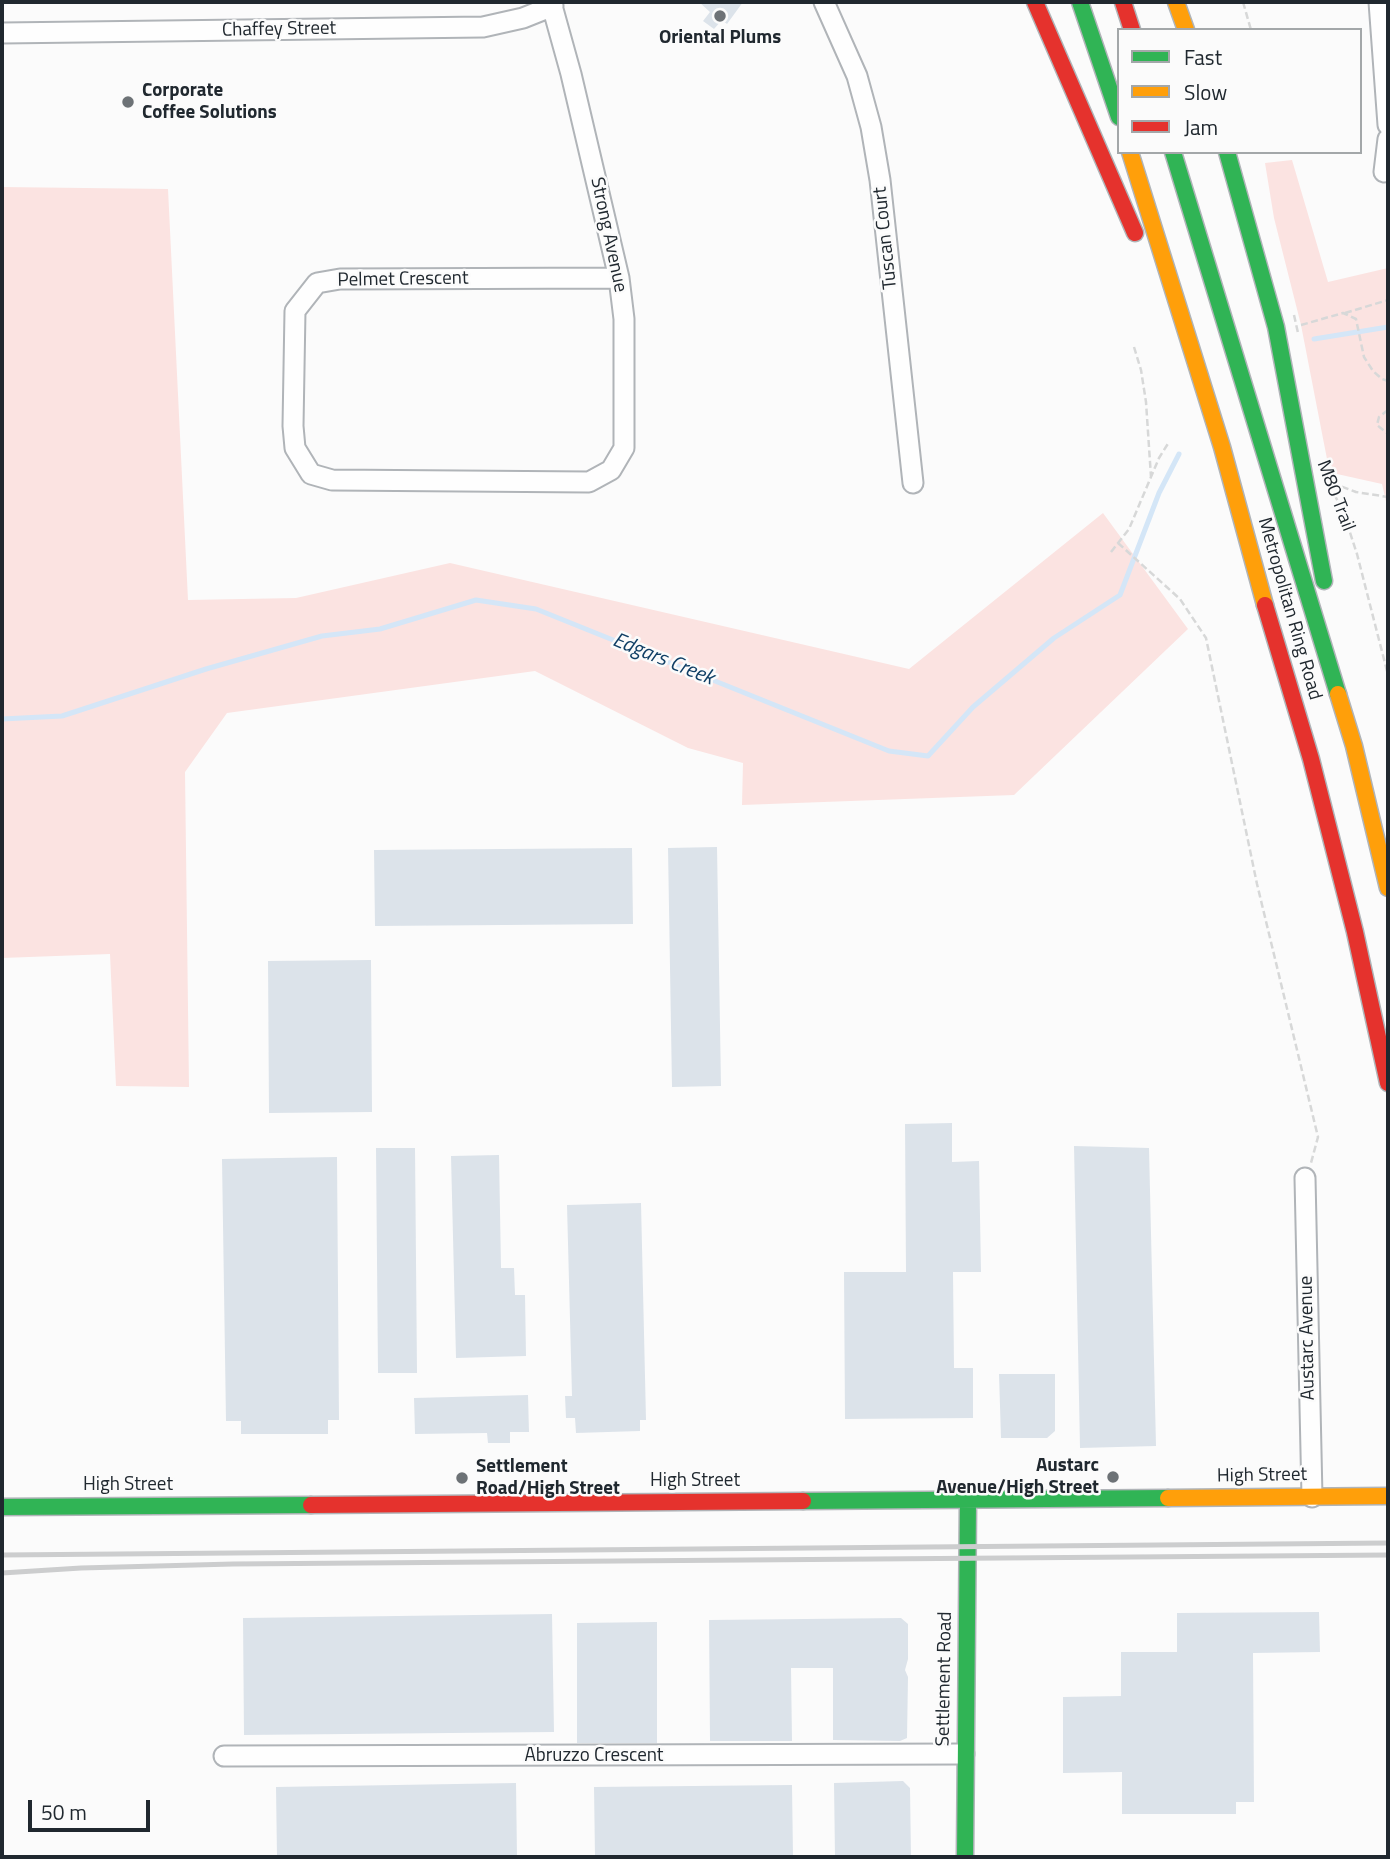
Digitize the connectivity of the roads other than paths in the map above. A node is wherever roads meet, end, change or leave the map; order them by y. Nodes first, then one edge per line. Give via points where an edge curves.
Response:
1 (824, 2) edge
2 (1035, 2) edge
3 (1080, 2) edge
4 (1123, 2) edge
5 (1175, 2) edge
6 (1378, 2) edge
7 (552, 4) edge
8 (1131, 28) edge
9 (1185, 28) edge
10 (2, 33) edge
11 (1117, 111) edge
12 (1388, 125) edge
13 (1388, 139) edge
14 (1131, 154) edge
15 (1174, 154) edge
16 (1228, 154) edge
17 (1388, 170) edge
18 (1142, 250) dead end
19 (1152, 275) dead end
20 (619, 278) junction
21 (1222, 447) junction
22 (611, 470) joint
23 (913, 483) dead end
24 (1326, 591) dead end
25 (1331, 617) dead end
26 (1354, 746) junction
27 (1388, 888) edge
28 (1388, 1083) edge
29 (1305, 1178) road end
30 (1388, 1496) edge
31 (1312, 1497) junction
32 (968, 1501) junction
33 (2, 1507) edge
34 (964, 1754) junction
35 (224, 1756) dead end
36 (965, 1857) edge

1 - 23 street, Tuscan Court via 857,76 871,127
2 - 18 main road
3 - 11 main road
4 - 8 main road
5 - 9 main road
6 - 12 street
7 - 10 street, Chaffey Street via 523,18 483,27
7 - 20 street, Strong Avenue
13 - 17 street via 1384,172
14 - 21 main road, Metropolitan Ring Road
15 - 26 main road, Metropolitan Ring Road
16 - 24 main road via 1276,327
19 - 21 main road
20 - 22 street, Strong Avenue via 624,319 624,448
20 - 22 street, Pelmet Crescent via 340,279 317,283 295,311 295,448 311,474 332,480 589,482
21 - 28 main road, Metropolitan Ring Road via 1311,759
25 - 26 main road
26 - 27 main road, Metropolitan Ring Road
29 - 31 street, Austarc Avenue
30 - 31 main road, High Street
31 - 32 main road, High Street
32 - 33 main road, High Street
32 - 34 main road, Settlement Road
34 - 35 street, Abruzzo Crescent
34 - 36 main road, Settlement Road

